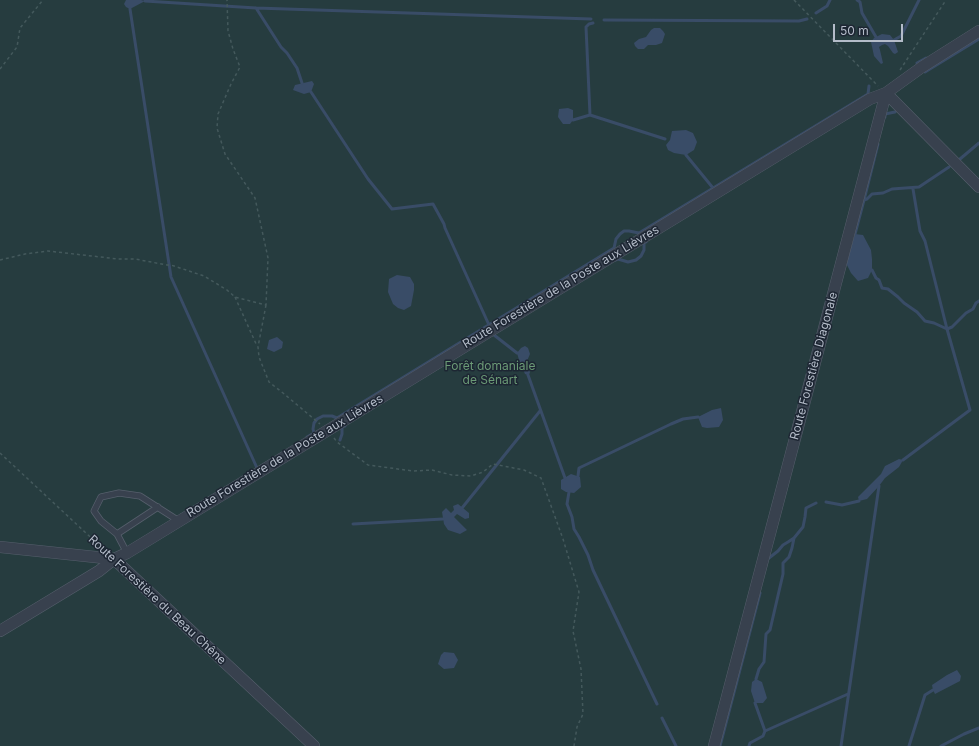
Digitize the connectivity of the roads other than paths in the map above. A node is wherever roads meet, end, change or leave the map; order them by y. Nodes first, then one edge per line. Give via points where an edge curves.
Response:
1 (979, 32) edge
2 (886, 93) junction
3 (979, 187) edge
4 (158, 508) junction
5 (180, 521) junction
6 (117, 534) junction
7 (0, 547) edge
8 (127, 553) junction
9 (114, 560) junction
10 (0, 631) edge
11 (314, 746) edge
12 (714, 746) edge

1 - 2 street, Route Forestière de la Poste aux Lièvres
2 - 3 street
2 - 5 street, Route Forestière de la Poste aux Lièvres via 863,103
2 - 12 street, Route Forestière Diagonale
4 - 5 lane
4 - 6 lane
4 - 6 lane via 140,496 119,493 101,497 94,511 101,521
5 - 8 street, Route Forestière de la Poste aux Lièvres
6 - 8 lane
7 - 9 street
8 - 9 street, Route Forestière de la Poste aux Lièvres
9 - 10 street, Route Forestière de la Poste aux Lièvres
9 - 11 street, Route Forestière du Beau Chêne

